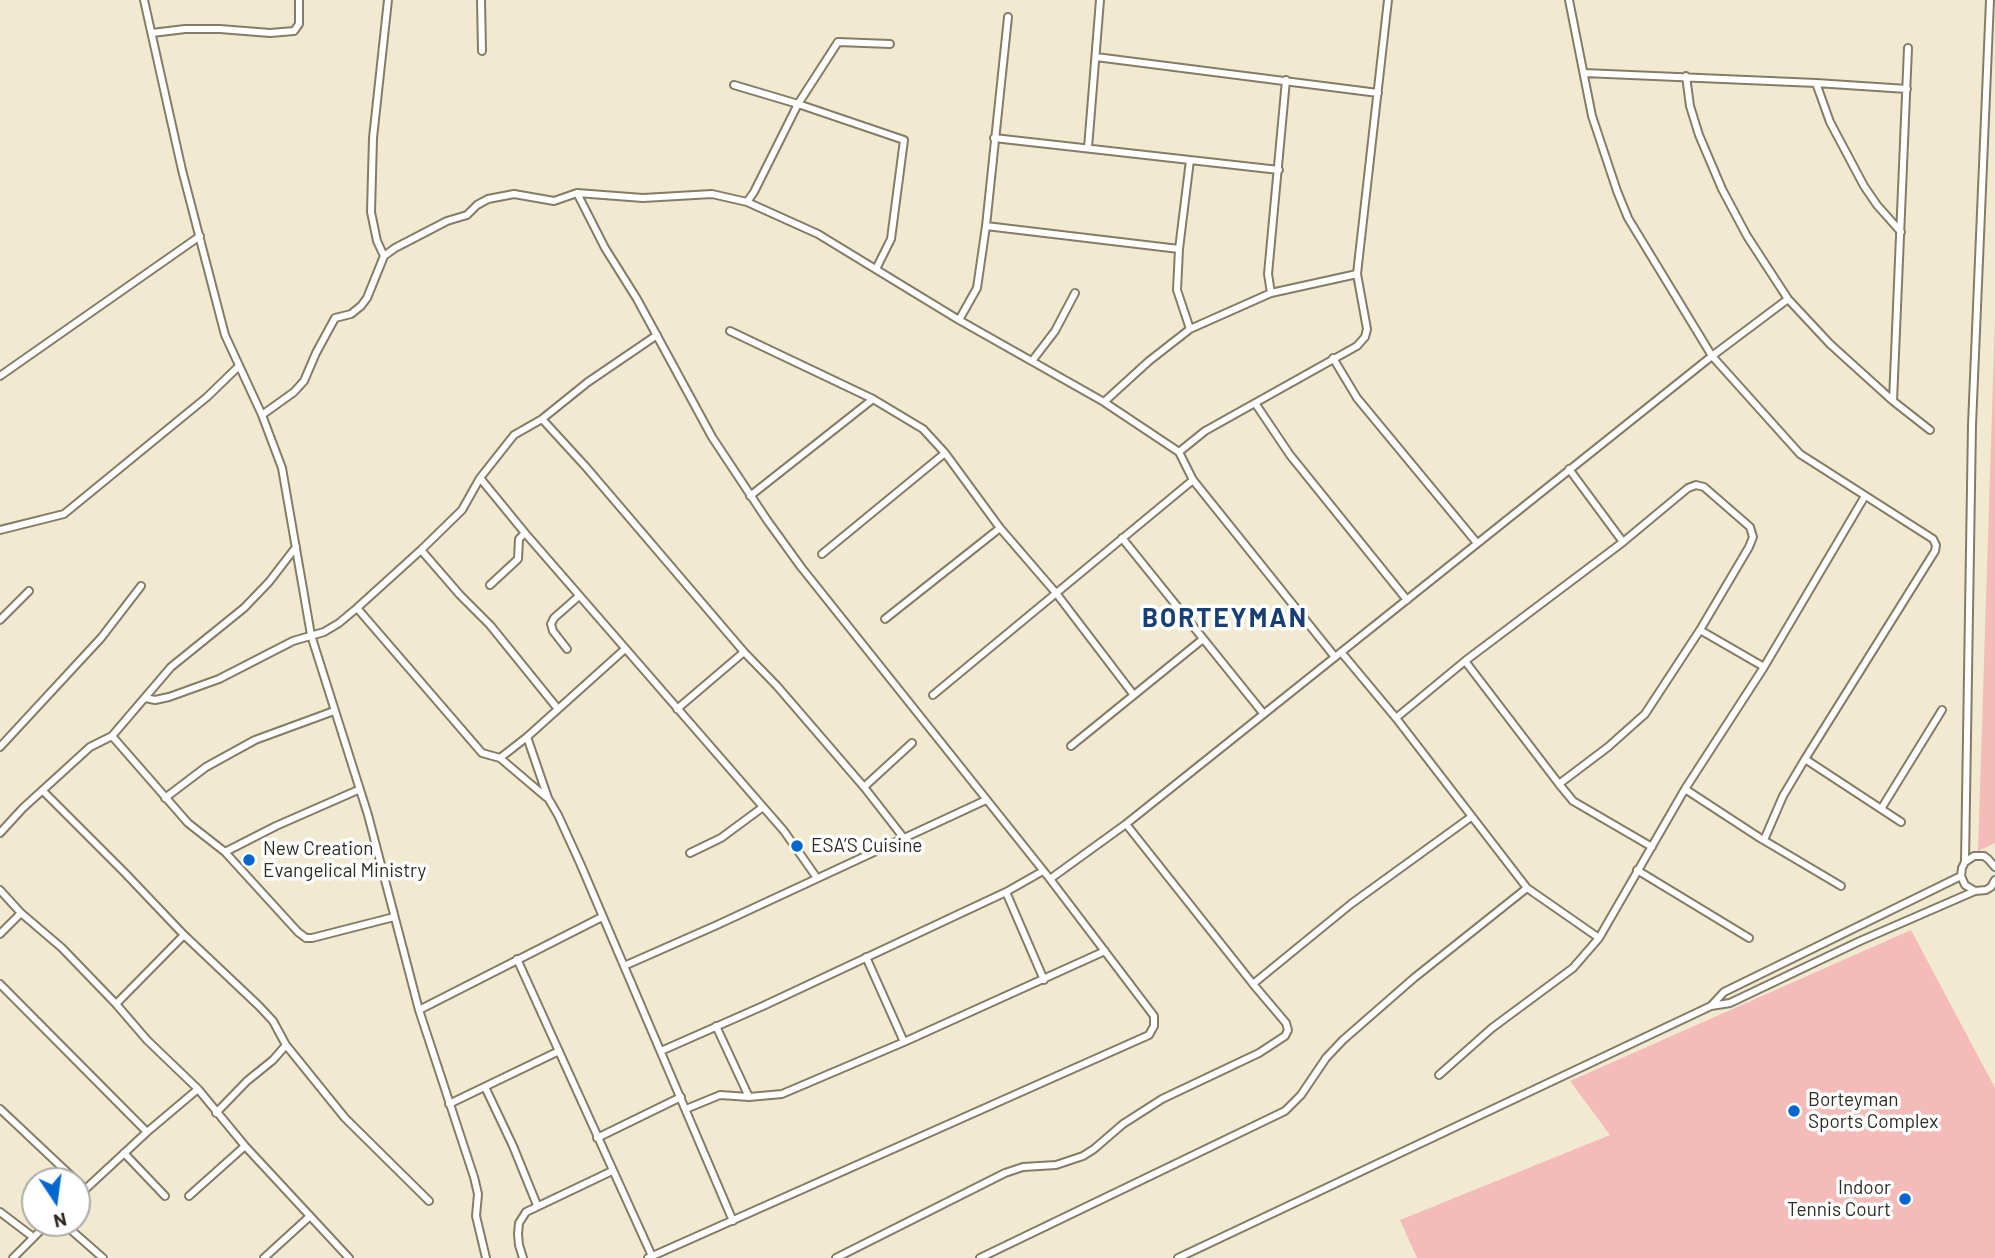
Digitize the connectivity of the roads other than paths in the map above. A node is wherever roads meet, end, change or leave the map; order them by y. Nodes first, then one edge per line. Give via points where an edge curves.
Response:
1 (144, 0) edge
2 (299, 0) edge
3 (388, 0) edge
4 (481, 0) edge
5 (1100, 0) edge
6 (1388, 0) edge
7 (1569, 0) edge
8 (1990, 0) edge
9 (1007, 17) dead end
10 (152, 33) junction
11 (890, 44) dead end
12 (1908, 48) dead end
13 (482, 51) dead end
14 (1096, 57) junction
15 (1584, 73) junction
16 (1686, 76) junction
17 (1286, 80) junction
18 (1816, 83) junction
19 (734, 85) dead end
20 (1907, 89) junction
21 (1378, 93) junction
22 (798, 104) junction
23 (994, 138) junction
24 (1088, 148) junction
25 (1190, 160) junction
26 (1279, 170) junction
27 (577, 193) junction
28 (747, 202) junction
29 (986, 226) junction
30 (1901, 232) junction
31 (200, 236) junction
32 (1179, 249) junction
33 (384, 256) junction
34 (876, 269) junction
35 (1357, 274) junction
36 (1074, 293) dead end
37 (1271, 293) junction
38 (1788, 299) junction
39 (959, 320) junction
40 (1190, 330) junction
41 (730, 331) dead end
42 (657, 335) junction
43 (1712, 356) junction
44 (1334, 358) junction
45 (1032, 361) junction
46 (239, 366) junction
47 (0, 376) edge
48 (873, 399) junction
49 (1893, 401) junction
50 (1104, 402) junction
51 (1255, 402) junction
52 (262, 415) junction
53 (542, 419) junction
54 (1930, 430) dead end
55 (1179, 452) junction
56 (945, 453) junction
57 (1569, 469) junction
58 (480, 478) junction
59 (1193, 481) junction
60 (750, 496) junction
61 (1865, 496) junction
62 (1000, 528) junction
63 (0, 530) edge
64 (525, 533) junction
65 (1122, 538) junction
66 (1623, 542) junction
67 (1477, 543) junction
68 (296, 547) junction
69 (421, 550) junction
70 (822, 554) dead end
71 (490, 585) dead end
72 (141, 586) dead end
73 (29, 591) dead end
74 (1056, 593) junction
75 (579, 596) junction
76 (1407, 600) junction
77 (357, 608) junction
78 (885, 619) dead end
79 (0, 620) edge
80 (1700, 630) junction
81 (311, 635) junction
82 (1203, 639) junction
83 (567, 649) dead end
84 (625, 649) junction
85 (744, 652) junction
86 (1338, 654) junction
87 (1465, 661) junction
88 (1764, 667) junction
89 (1133, 694) junction
90 (933, 695) dead end
91 (145, 698) junction
92 (558, 709) junction
93 (677, 709) junction
94 (1942, 710) dead end
95 (334, 711) junction
96 (1263, 713) junction
97 (1396, 718) junction
98 (112, 736) junction
99 (527, 737) junction
100 (912, 743) dead end
101 (1071, 746) dead end
102 (0, 747) edge
103 (500, 758) junction
104 (1805, 759) junction
105 (1559, 784) junction
106 (864, 787) junction
107 (1685, 789) junction
108 (358, 790) junction
109 (43, 791) junction
110 (165, 798) junction
111 (548, 798) junction
112 (986, 800) junction
113 (763, 807) junction
114 (1881, 808) junction
115 (1471, 817) junction
116 (1901, 822) dead end
117 (1126, 824) junction
118 (0, 833) edge
119 (903, 837) junction
120 (1764, 840) junction
121 (1652, 847) junction
122 (225, 852) junction
123 (690, 853) dead end
124 (1965, 862) junction
125 (1994, 863) edge
126 (1637, 870) junction
127 (1043, 871) junction
128 (1961, 876) junction
129 (817, 878) junction
130 (1050, 879) junction
131 (1995, 880) edge
132 (1841, 886) dead end
133 (1527, 888) junction
134 (0, 890) edge
135 (1975, 891) junction
136 (1006, 892) junction
137 (21, 913) junction
138 (602, 917) junction
139 (394, 918) junction
140 (0, 934) edge
141 (184, 935) junction
142 (1599, 938) junction
143 (1749, 938) dead end
144 (1105, 951) junction
145 (866, 957) junction
146 (517, 959) junction
147 (624, 966) junction
148 (1044, 980) junction
149 (0, 984) edge
150 (1253, 984) junction
151 (116, 1004) junction
152 (1711, 1006) junction
153 (419, 1010) junction
154 (716, 1026) junction
155 (904, 1042) junction
156 (286, 1045) junction
157 (559, 1051) junction
158 (661, 1051) junction
159 (1439, 1075) dead end
160 (485, 1087) junction
161 (198, 1089) junction
162 (681, 1097) junction
163 (749, 1097) junction
164 (449, 1104) junction
165 (0, 1109) edge
166 (685, 1109) junction
167 (216, 1113) junction
168 (147, 1132) junction
169 (597, 1138) junction
170 (246, 1146) junction
171 (124, 1153) junction
172 (62, 1167) edge
173 (612, 1171) junction
174 (91, 1183) edge
175 (164, 1196) dead end
176 (189, 1196) dead end
177 (429, 1201) dead end
178 (537, 1205) junction
179 (0, 1212) edge
180 (309, 1217) junction
181 (733, 1221) junction
182 (21, 1228) edge
183 (33, 1237) edge
184 (79, 1237) edge
185 (650, 1257) edge
186 (13, 1258) edge
187 (103, 1258) edge
188 (264, 1258) edge
189 (349, 1258) edge
190 (486, 1258) edge
191 (523, 1258) edge
192 (836, 1258) edge
193 (980, 1258) edge
194 (1178, 1258) edge

1 - 10 street
2 - 10 street via 295,31
3 - 33 street via 373,138 371,212
4 - 13 street
5 - 14 street
6 - 21 street
7 - 15 street
8 - 124 street via 1972,425
9 - 23 street
10 - 31 street
11 - 22 street via 838,42
12 - 20 street
14 - 17 street
14 - 24 street
15 - 16 street
15 - 43 street via 1604,158 1628,218
16 - 18 street
16 - 38 street via 1699,135 1722,189
17 - 21 street
17 - 26 street
18 - 20 street
18 - 30 street via 1830,122 1864,186
19 - 22 street
20 - 30 street
21 - 35 street
22 - 28 street
22 - 34 street via 904,140 891,239
23 - 24 street
23 - 29 street
24 - 25 street
25 - 26 street
25 - 32 street
26 - 37 street via 1268,274
27 - 28 street via 643,198 712,194
27 - 33 street via 554,201 514,194 488,199 467,215
27 - 42 street
28 - 34 street via 818,234
29 - 32 street
29 - 39 street via 977,288
30 - 49 street
31 - 46 street via 225,335
31 - 47 street
32 - 40 street via 1177,290
33 - 52 street via 367,298 351,314 335,318 304,381
34 - 39 street
35 - 37 street
35 - 44 street via 1367,329 1357,346
36 - 45 street via 1055,331
37 - 40 street
38 - 43 street
38 - 49 street
39 - 45 street
40 - 50 street
41 - 48 street
42 - 53 street
42 - 60 street via 712,438
43 - 57 street
43 - 61 street via 1800,454
44 - 51 street
44 - 67 street via 1357,398
45 - 50 street
46 - 52 street
46 - 63 street via 64,514
48 - 56 street via 923,429
48 - 60 street
49 - 54 street
50 - 55 street
51 - 55 street
51 - 76 street via 1290,455
52 - 68 street via 282,468
53 - 58 street via 514,435
53 - 85 street
55 - 59 street
56 - 62 street
56 - 70 street
57 - 66 street
57 - 67 street
58 - 64 street
58 - 69 street via 462,510
59 - 65 street
59 - 86 street
60 - 112 street
61 - 88 street
61 - 104 street via 1933,539 1935,551
62 - 74 street
62 - 78 street
64 - 71 street via 519,539 519,559
64 - 75 street
65 - 74 street
65 - 82 street
66 - 80 street via 1696,485 1750,527 1749,547
66 - 87 street
67 - 76 street
68 - 81 street
68 - 91 street via 244,608 171,667
69 - 77 street
69 - 92 street
72 - 102 street via 101,638
73 - 79 street
74 - 89 street
74 - 90 street
75 - 83 street via 551,624
75 - 84 street
76 - 86 street
77 - 81 street via 324,632
77 - 103 street via 482,753
80 - 88 street
80 - 105 street via 1645,714
81 - 91 street via 206,684 169,697
81 - 95 street
82 - 89 street
82 - 96 street
84 - 92 street
84 - 93 street
85 - 93 street
85 - 106 street
86 - 96 street
86 - 97 street
87 - 97 street
87 - 105 street
88 - 107 street
89 - 101 street
91 - 98 street
92 - 99 street
93 - 113 street
94 - 114 street
95 - 108 street
95 - 110 street via 256,740 206,767
96 - 117 street
97 - 115 street
98 - 109 street via 90,747
98 - 110 street
99 - 103 street
99 - 111 street
100 - 106 street
103 - 111 street
104 - 114 street
104 - 120 street
105 - 121 street via 1573,801
106 - 119 street
107 - 120 street
107 - 121 street
108 - 122 street
108 - 139 street
109 - 118 street
109 - 141 street
110 - 122 street
111 - 138 street
112 - 119 street
112 - 127 street
113 - 123 street via 721,838
113 - 129 street
114 - 116 street
115 - 133 street
115 - 150 street via 1351,904
117 - 130 street
117 - 150 street
119 - 129 street
120 - 132 street
121 - 126 street
122 - 139 street via 306,938
124 - 125 street via 1984,856
124 - 128 street
126 - 142 street
126 - 143 street
127 - 130 street
127 - 136 street
128 - 135 street via 1965,886
128 - 152 street via 1724,992
129 - 147 street
130 - 144 street
131 - 135 street via 1986,890
133 - 142 street
133 - 193 street via 1343,1040 1285,1111
134 - 137 street
135 - 152 street via 1730,1003
136 - 145 street
136 - 148 street
137 - 140 street
137 - 151 street
138 - 146 street
138 - 147 street
139 - 153 street
141 - 151 street
141 - 156 street via 273,1021
142 - 159 street via 1573,968 1492,1028
144 - 148 street
144 - 181 street via 1154,1016 1149,1035
145 - 154 street
145 - 155 street
146 - 153 street
146 - 157 street
147 - 158 street
148 - 155 street
149 - 168 street
150 - 192 street via 1287,1026 1275,1044 1162,1099 1083,1156 1005,1173
151 - 161 street
152 - 194 street
153 - 164 street
154 - 158 street
154 - 163 street
155 - 163 street via 782,1094
156 - 167 street
156 - 177 street via 356,1130
157 - 160 street
157 - 169 street
158 - 162 street
160 - 164 street
160 - 178 street
161 - 167 street
161 - 168 street
162 - 166 street
162 - 169 street
163 - 166 street via 720,1096
164 - 190 street via 477,1188 476,1216
165 - 172 street
166 - 181 street
167 - 170 street
168 - 171 street
169 - 173 street
170 - 176 street
170 - 180 street
171 - 174 street
171 - 175 street
173 - 178 street
173 - 185 street
178 - 191 street via 519,1223
179 - 182 street
180 - 188 street
180 - 189 street
181 - 185 street
183 - 186 street
184 - 187 street

